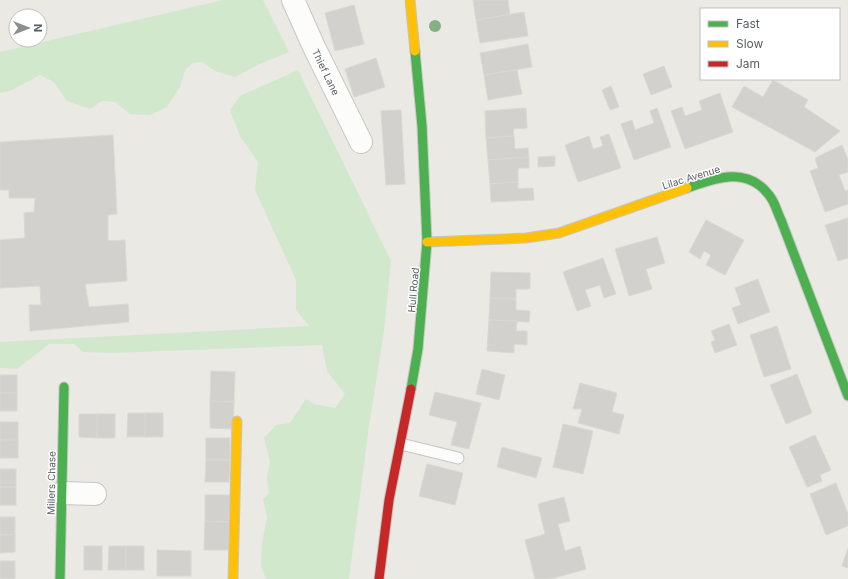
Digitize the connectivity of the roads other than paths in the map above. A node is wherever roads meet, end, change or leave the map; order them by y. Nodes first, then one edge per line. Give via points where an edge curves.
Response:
1 (293, 0) edge
2 (410, 0) edge
3 (361, 142) dead end
4 (428, 242) junction
5 (64, 387) dead end
6 (848, 396) edge
7 (237, 421) dead end
8 (400, 444) junction
9 (458, 458) dead end
10 (62, 493) junction
11 (95, 494) dead end
12 (60, 579) edge
13 (233, 579) edge
14 (379, 579) edge

1 - 3 street, Thief Lane
2 - 4 street, Hull Road via 422,126
4 - 6 street, Lilac Avenue via 526,238 559,233 715,179 737,176 754,180 768,195 781,220
4 - 8 street, Hull Road via 418,349
5 - 10 street, Millers Chase
7 - 13 street
8 - 9 lane
8 - 14 street, Hull Road via 389,500
10 - 11 street
10 - 12 street, Millers Chase

